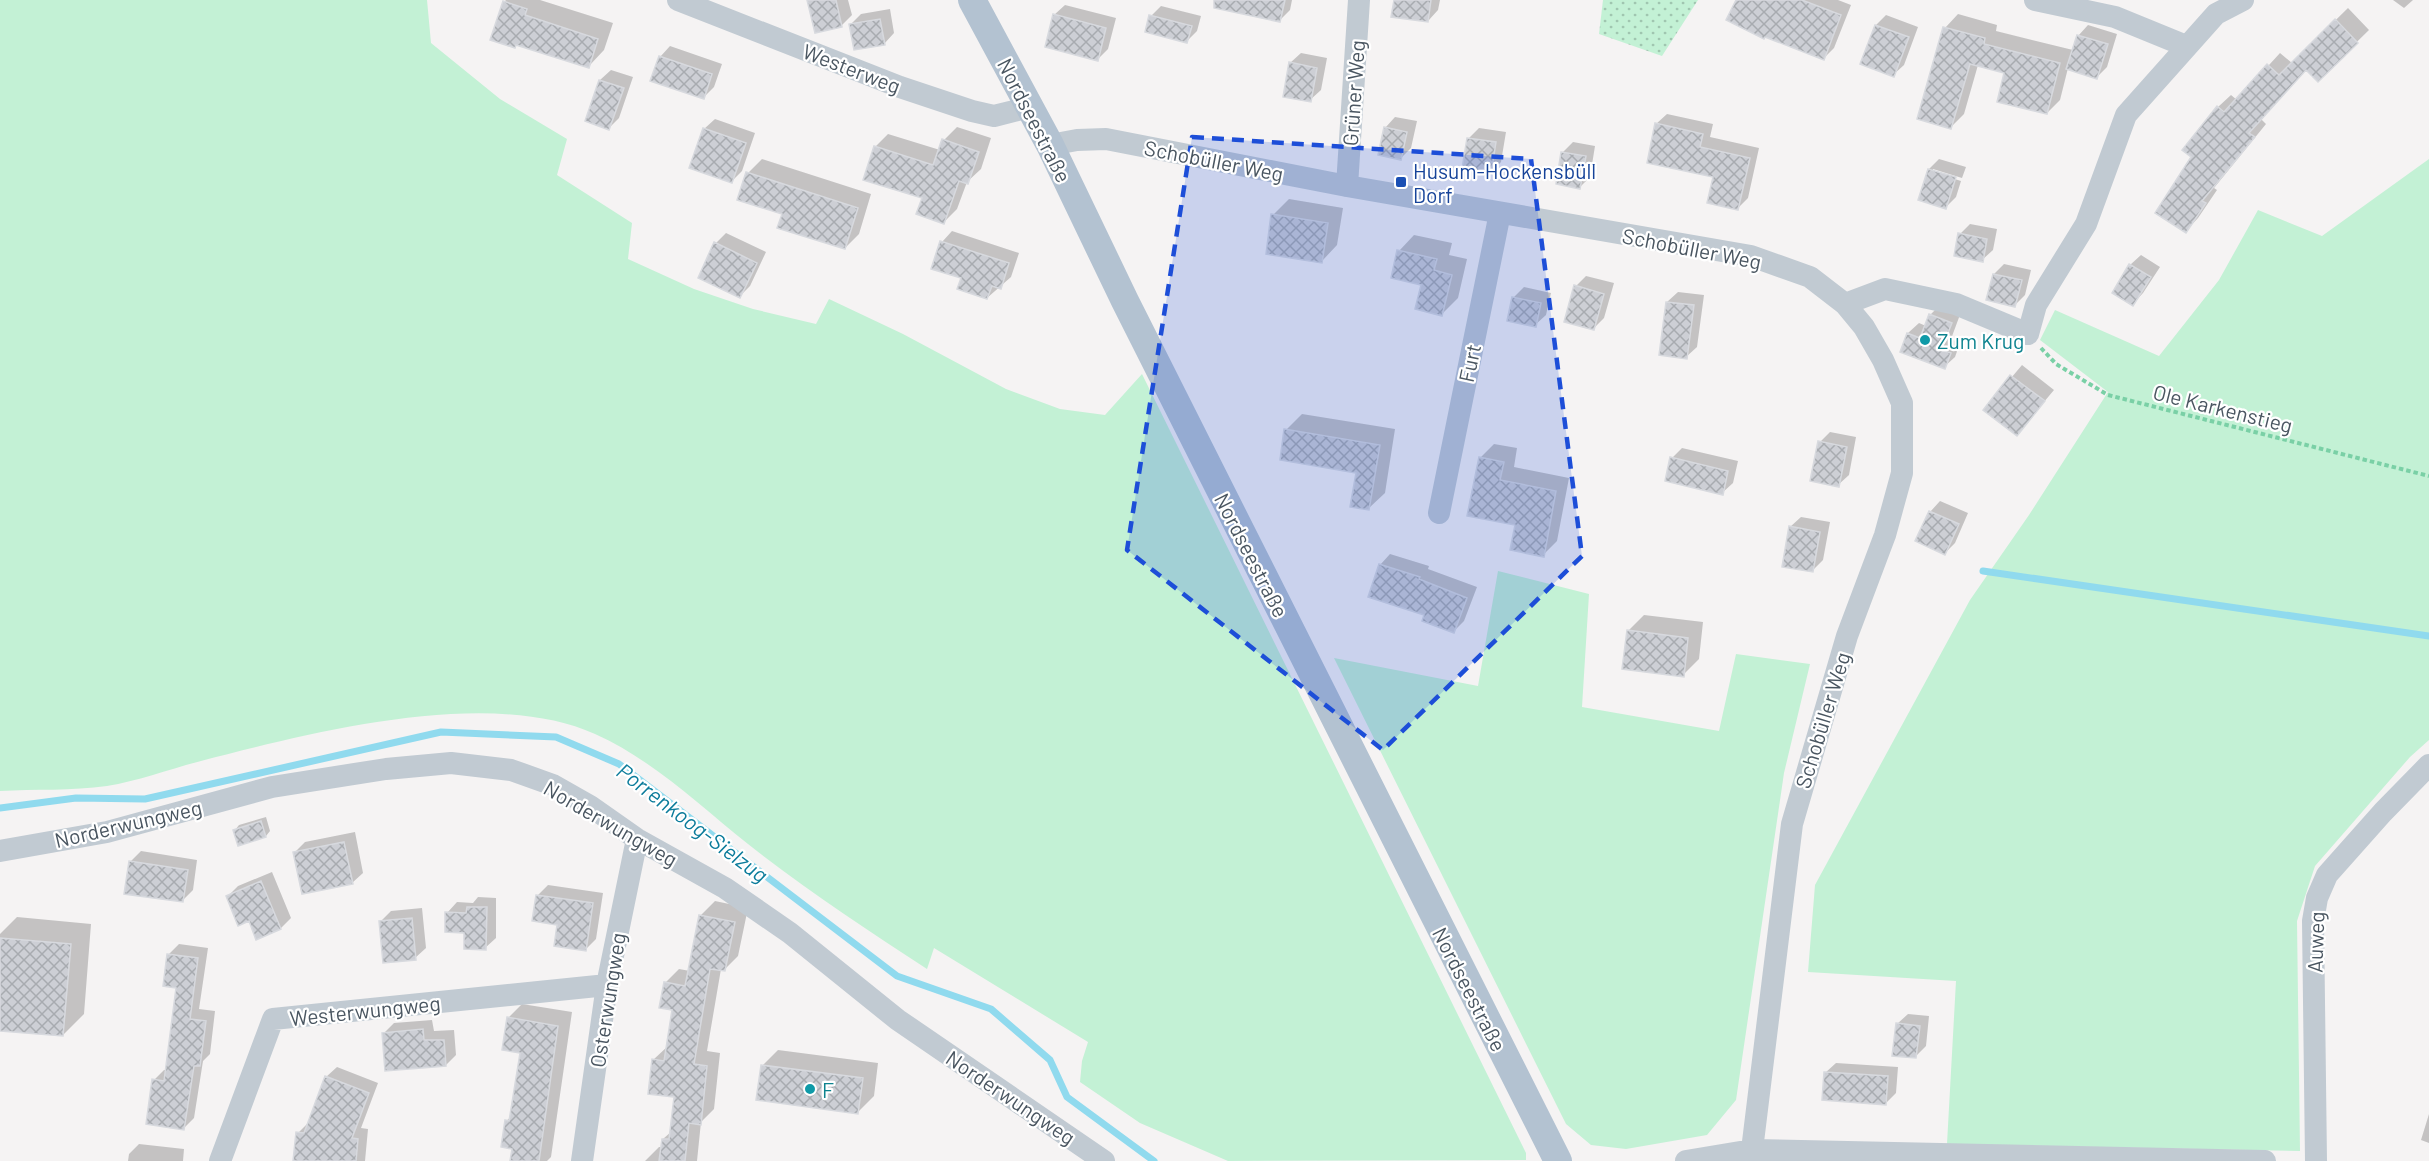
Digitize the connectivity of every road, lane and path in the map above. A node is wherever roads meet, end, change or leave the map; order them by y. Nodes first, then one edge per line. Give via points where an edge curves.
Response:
1 (678, 0) edge
2 (972, 0) edge
3 (1359, 0) edge
4 (2035, 0) edge
5 (2242, 0) edge
6 (2186, 46) junction
7 (1030, 107) junction
8 (1050, 145) junction
9 (1347, 186) junction
10 (1500, 213) junction
11 (1845, 303) junction
12 (2028, 334) junction
13 (2429, 476) edge
14 (1439, 513) dead end
15 (2429, 765) edge
16 (637, 839) junction
17 (0, 851) edge
18 (607, 985) junction
19 (1752, 1150) junction
20 (220, 1161) edge
21 (582, 1161) edge
22 (1104, 1161) edge
23 (1558, 1161) edge
24 (1686, 1161) edge
25 (2265, 1161) edge
26 (2316, 1161) edge

1 - 7 street, Westerweg via 972,111 994,116
2 - 7 main road, Nordseestraße
3 - 9 street, Grüner Weg
4 - 6 street via 2115,18
5 - 6 street via 2216,14
6 - 12 street via 2126,115 2086,224 2036,305
7 - 8 main road, Nordseestraße
8 - 9 street, Schobüller Weg via 1106,139
8 - 23 main road, Nordseestraße
9 - 10 street, Schobüller Weg
10 - 11 street, Schobüller Weg via 1751,256 1810,277
10 - 14 street, Furt
11 - 12 street via 1885,289 1956,304
11 - 19 street, Schobüller Weg via 1883,360 1902,403 1902,473 1886,535 1847,636 1792,824
12 - 13 path, Ole Karkenstieg via 2056,364 2108,395
15 - 26 street, Auweg via 2327,875 2317,898 2313,921
16 - 17 street, Norderwungweg via 553,785 512,771 451,763 272,787 107,832
16 - 18 street, Osterwungweg
16 - 22 street, Norderwungweg via 725,888 790,933 898,1020
18 - 20 street, Westerwungweg via 273,1020
18 - 21 street, Osterwungweg
19 - 24 street
19 - 25 street

